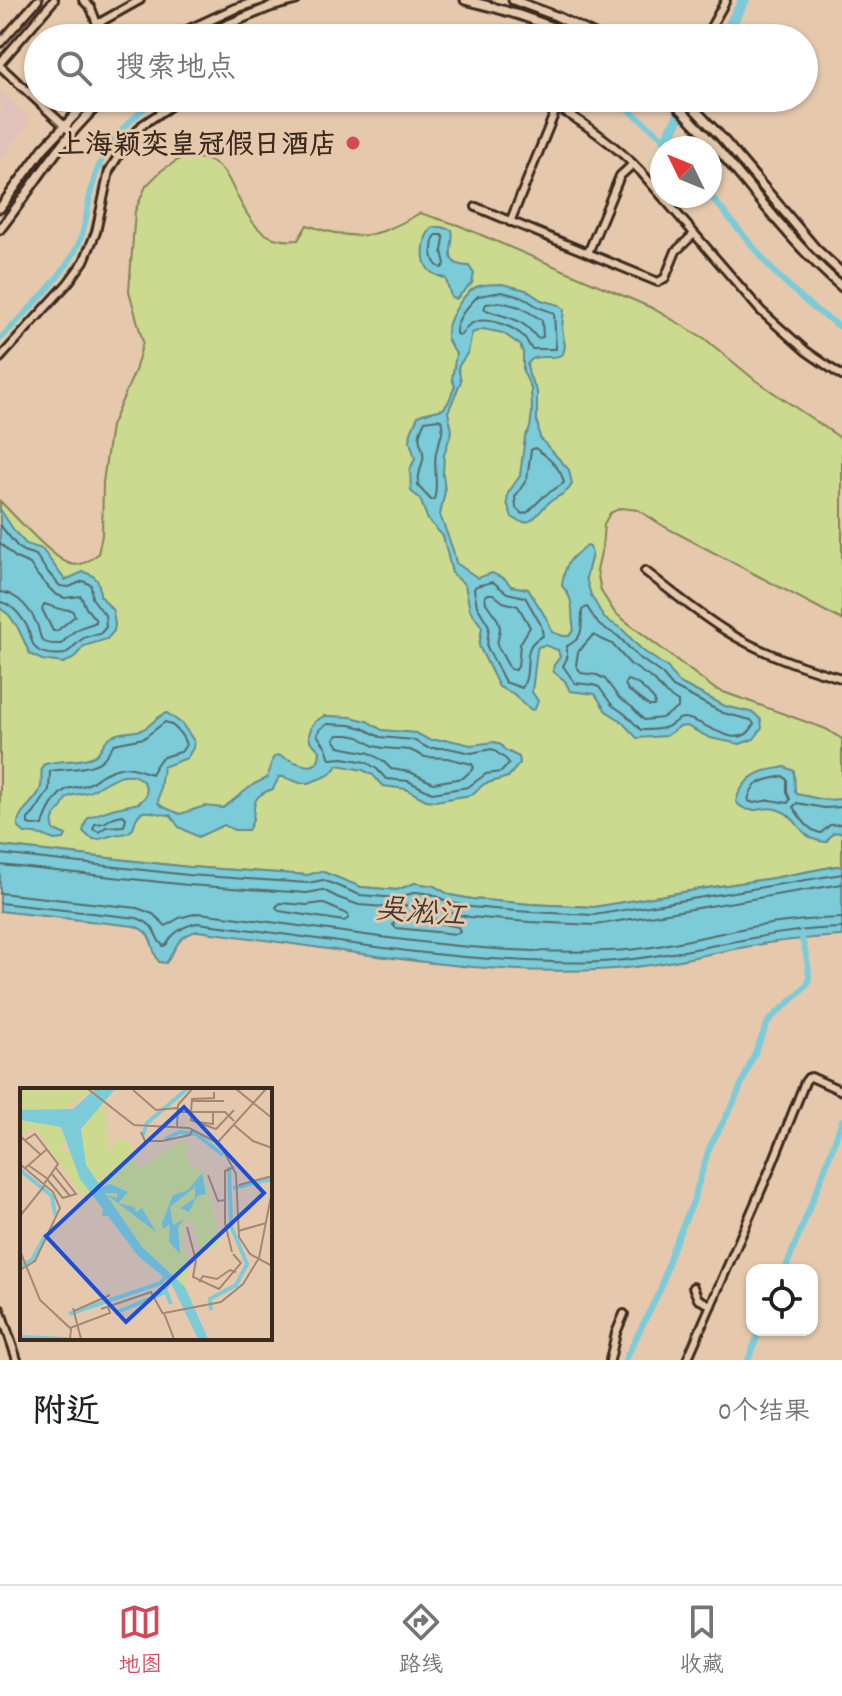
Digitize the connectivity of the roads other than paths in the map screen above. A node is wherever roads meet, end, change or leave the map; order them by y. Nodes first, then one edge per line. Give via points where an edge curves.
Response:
1 (38, 0) edge
2 (54, 0) edge
3 (83, 0) edge
4 (140, 0) edge
5 (261, 0) edge
6 (296, 0) edge
7 (465, 0) edge
8 (513, 0) edge
9 (726, 0) edge
10 (34, 24) edge
11 (201, 24) edge
12 (228, 24) edge
13 (535, 24) edge
14 (572, 24) edge
15 (713, 24) edge
16 (24, 36) edge
17 (0, 43) edge
18 (0, 64) edge
19 (24, 88) edge
20 (49, 112) edge
21 (77, 112) edge
22 (92, 112) edge
23 (162, 112) edge
24 (555, 112) edge
25 (564, 112) edge
26 (683, 112) edge
27 (699, 112) edge
28 (63, 126) junction
29 (72, 133) junction
30 (633, 164) junction
31 (476, 207) dead end
32 (0, 208) edge
33 (510, 222) junction
34 (0, 229) edge
35 (694, 234) junction
36 (588, 253) junction
37 (842, 273) edge
38 (842, 287) edge
39 (0, 358) edge
40 (842, 376) edge
41 (645, 571) dead end
42 (842, 677) edge
43 (842, 685) edge
44 (842, 1091) edge
45 (693, 1287) dead end
46 (711, 1305) junction
47 (0, 1309) edge
48 (624, 1314) dead end
49 (17, 1360) edge
50 (610, 1360) edge
51 (687, 1360) edge

1 - 17 street
2 - 10 street
3 - 4 street via 97,24
5 - 11 main road
6 - 12 main road
7 - 13 main road
8 - 14 main road
9 - 15 street
16 - 18 street
18 - 19 street
20 - 28 street
21 - 28 main road
22 - 29 main road
23 - 39 street via 142,125 109,171 84,261
24 - 33 street
25 - 30 street
26 - 38 main road via 809,258
27 - 37 main road
28 - 29 street
28 - 32 main road
29 - 34 main road
30 - 35 street
30 - 36 street via 620,176
31 - 33 street
33 - 36 street
35 - 36 street via 678,248 665,278 658,282
35 - 40 street via 767,317
41 - 42 street via 739,639 788,662
42 - 43 street
44 - 46 street via 808,1078
45 - 46 street via 698,1299
46 - 51 street
47 - 49 street
48 - 50 street

